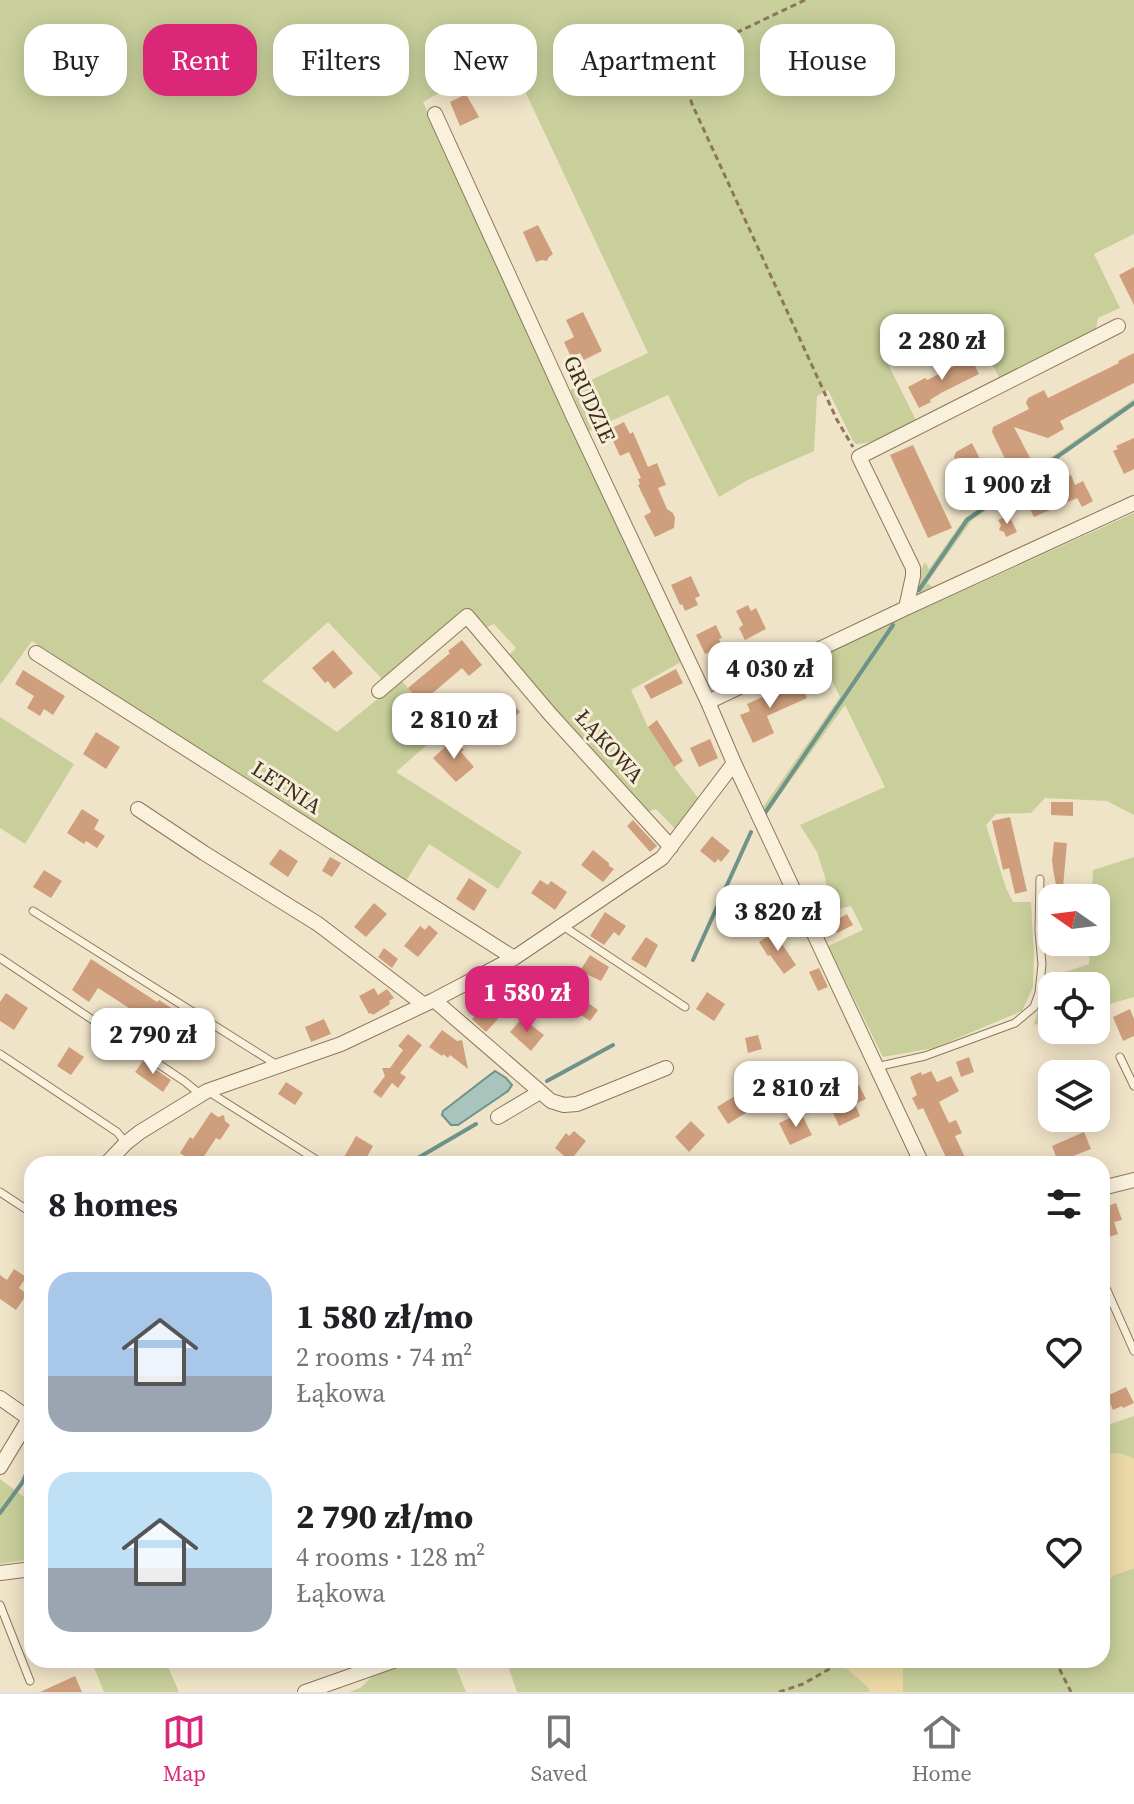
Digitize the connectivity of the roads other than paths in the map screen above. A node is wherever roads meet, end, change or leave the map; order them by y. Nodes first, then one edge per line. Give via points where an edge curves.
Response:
1 (435, 114) dead end
2 (1118, 326) dead end
3 (1134, 503) edge
4 (906, 608) junction
5 (36, 653) dead end
6 (379, 691) dead end
7 (708, 702) junction
8 (734, 763) junction
9 (138, 809) dead end
10 (671, 847) junction
11 (1040, 879) dead end
12 (33, 911) dead end
13 (563, 926) junction
14 (0, 958) edge
15 (514, 958) junction
16 (428, 1002) junction
17 (685, 1007) dead end
18 (0, 1054) edge
19 (1120, 1057) dead end
20 (277, 1065) junction
21 (876, 1067) junction
22 (666, 1068) dead end
23 (1134, 1086) edge
24 (540, 1092) junction
25 (204, 1093) junction
26 (498, 1117) dead end
27 (126, 1143) junction
28 (114, 1156) edge
29 (310, 1156) edge
30 (918, 1156) edge
31 (1134, 1180) edge
32 (1110, 1186) edge
33 (0, 1192) edge
34 (24, 1208) edge
35 (1110, 1297) edge
36 (1134, 1351) edge
37 (0, 1398) edge
38 (24, 1412) edge
39 (24, 1428) edge
40 (0, 1467) edge
41 (24, 1570) edge
42 (0, 1573) edge
43 (0, 1605) edge
44 (24, 1666) edge
45 (25, 1668) edge
46 (373, 1668) edge
47 (30, 1681) dead end
48 (305, 1692) edge

1 - 7 street, GRUDZIE
2 - 4 street via 859,457 913,568
3 - 4 street
4 - 7 street
5 - 15 street, LETNIA
6 - 10 street, ŁĄKOWA via 467,616
7 - 8 street, GRUDZIE
8 - 10 street
8 - 21 street, GRUDZIE
9 - 16 street
10 - 13 street via 652,866
11 - 21 lane via 1042,964 1034,1007 1015,1023 925,1056
12 - 20 lane
13 - 15 street
13 - 17 lane
14 - 25 lane
15 - 16 street
16 - 20 street via 341,1044
16 - 24 street
18 - 27 lane
19 - 23 lane
20 - 25 street
21 - 30 street, GRUDZIE
22 - 24 street via 577,1104 551,1101
24 - 26 street
25 - 27 street
25 - 29 lane
27 - 28 street
31 - 32 street
33 - 34 lane
35 - 36 lane
37 - 38 street
39 - 40 street
41 - 42 street
43 - 44 lane
45 - 47 lane
46 - 48 street

